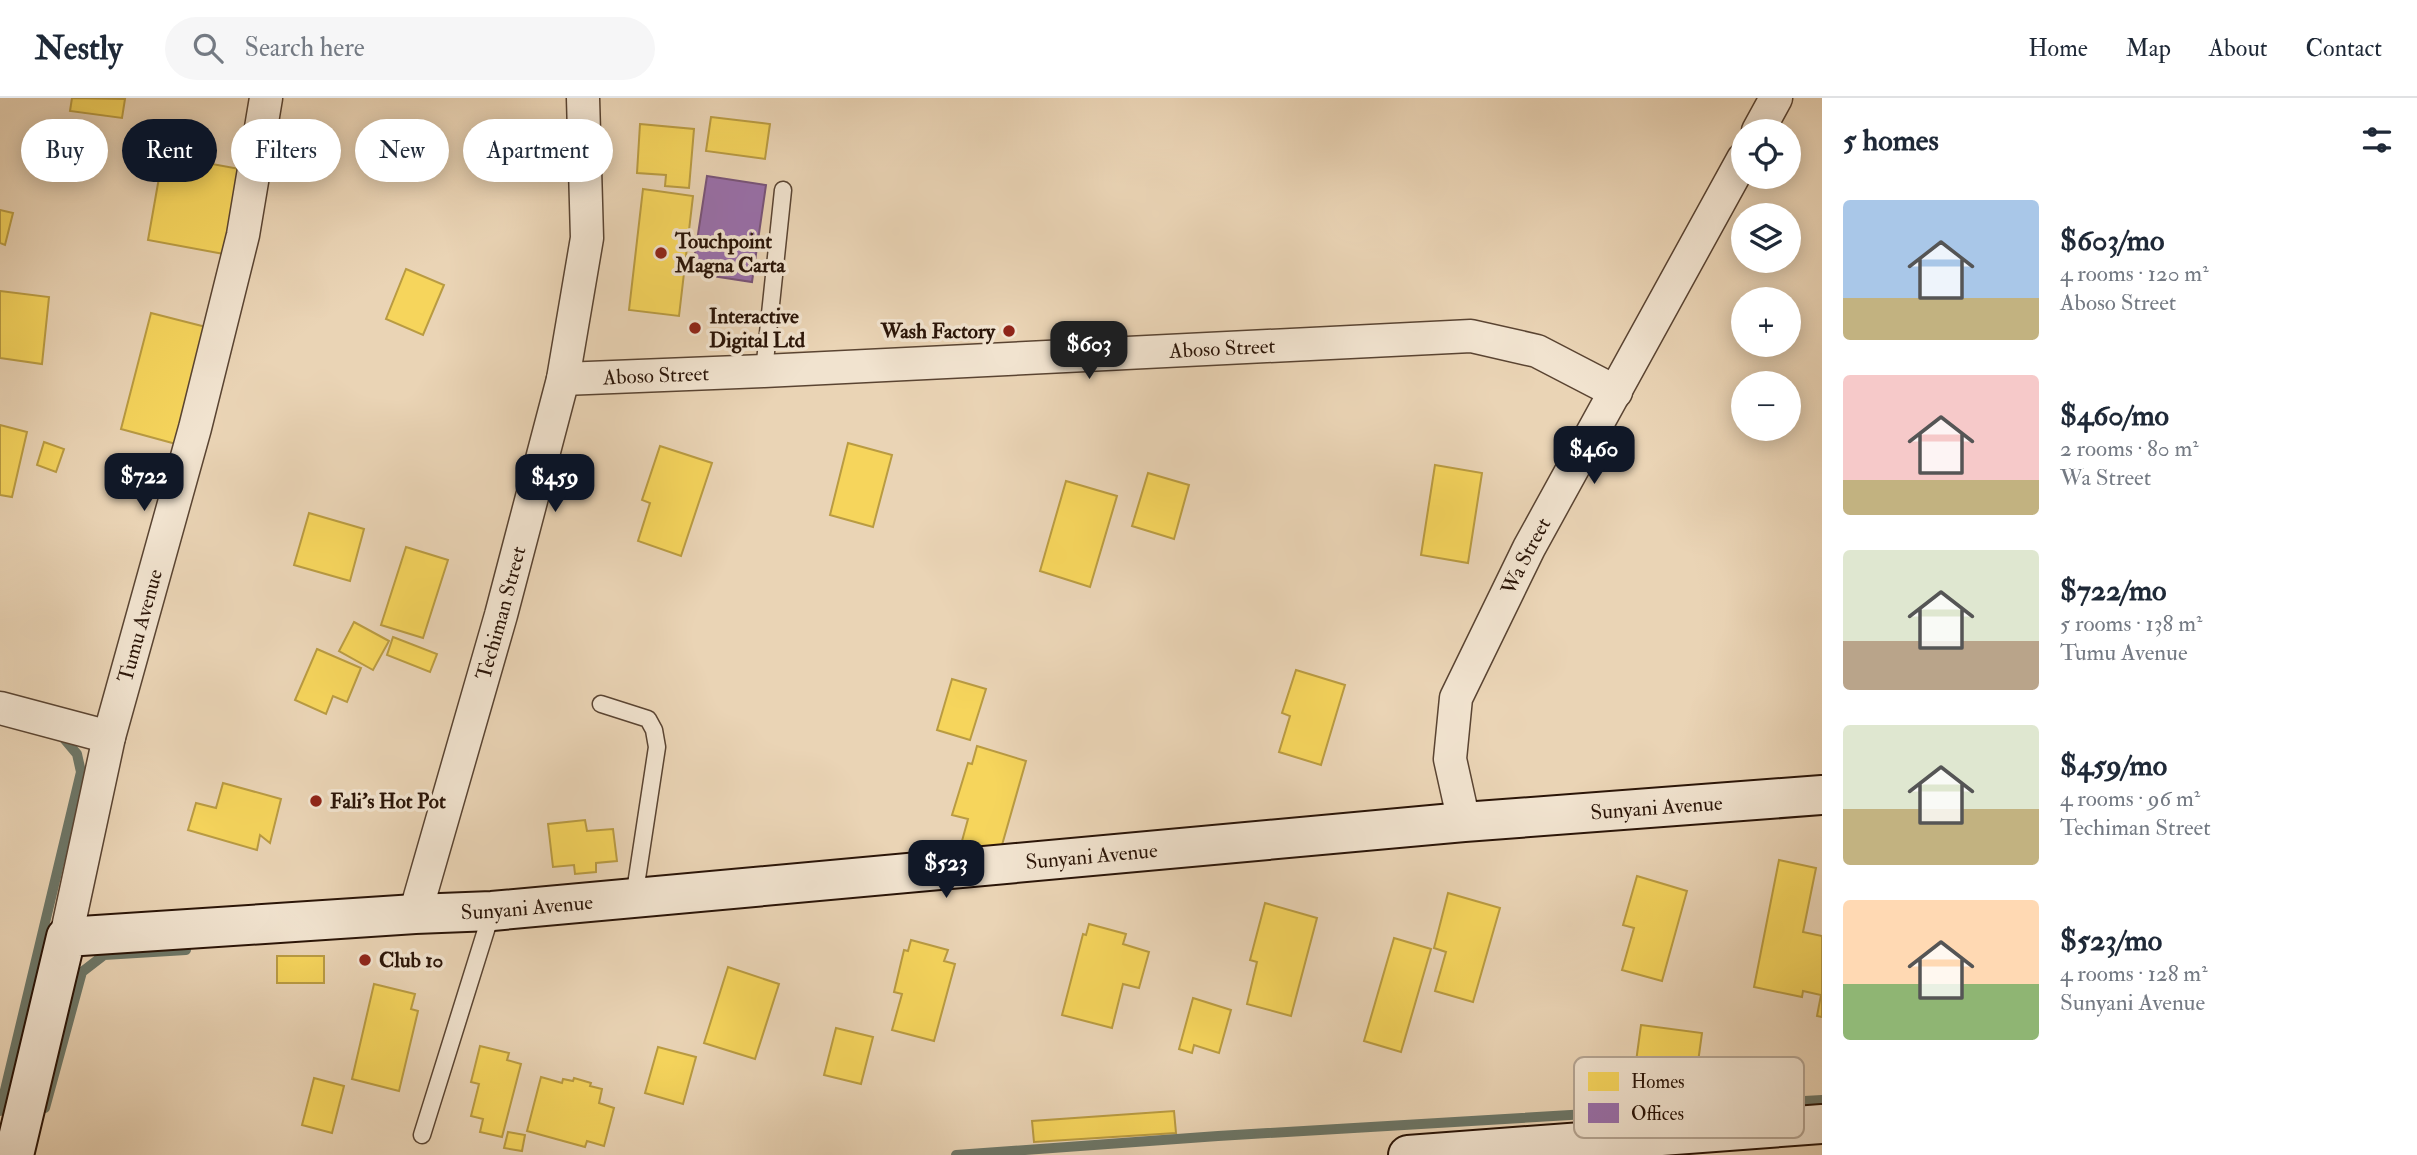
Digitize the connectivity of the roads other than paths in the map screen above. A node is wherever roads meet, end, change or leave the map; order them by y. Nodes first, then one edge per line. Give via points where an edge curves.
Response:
1 (266, 98) edge
2 (583, 98) edge
3 (1776, 98) edge
4 (1765, 119) edge
5 (1731, 181) edge
6 (783, 190) dead end
7 (764, 371) junction
8 (563, 379) junction
9 (1616, 393) junction
10 (601, 704) dead end
11 (0, 708) edge
12 (109, 737) junction
13 (1822, 794) edge
14 (1464, 822) junction
15 (634, 898) junction
16 (492, 911) junction
17 (415, 914) junction
18 (66, 937) junction
19 (1822, 1124) edge
20 (1804, 1125) edge
21 (422, 1135) dead end
22 (1635, 1138) edge
23 (13, 1155) edge
24 (1408, 1155) edge

1 - 12 street, Tumu Avenue via 239,248 195,429
2 - 8 street, Techiman Street via 587,238
3 - 4 street
5 - 9 street, Wa Street
6 - 7 lane
7 - 8 street, Aboso Street
7 - 9 street, Aboso Street via 1471,335 1537,351
8 - 17 street, Techiman Street
9 - 14 street, Wa Street via 1529,548 1456,698 1450,759
10 - 15 lane via 648,719 657,747
11 - 12 street
12 - 18 street, Tumu Avenue
13 - 14 street, Sunyani Avenue
14 - 15 street, Sunyani Avenue
15 - 16 street, Sunyani Avenue
16 - 17 street, Sunyani Avenue
16 - 21 lane
17 - 18 street, Sunyani Avenue
18 - 23 street, Tumu Avenue
19 - 20 street
22 - 24 street

